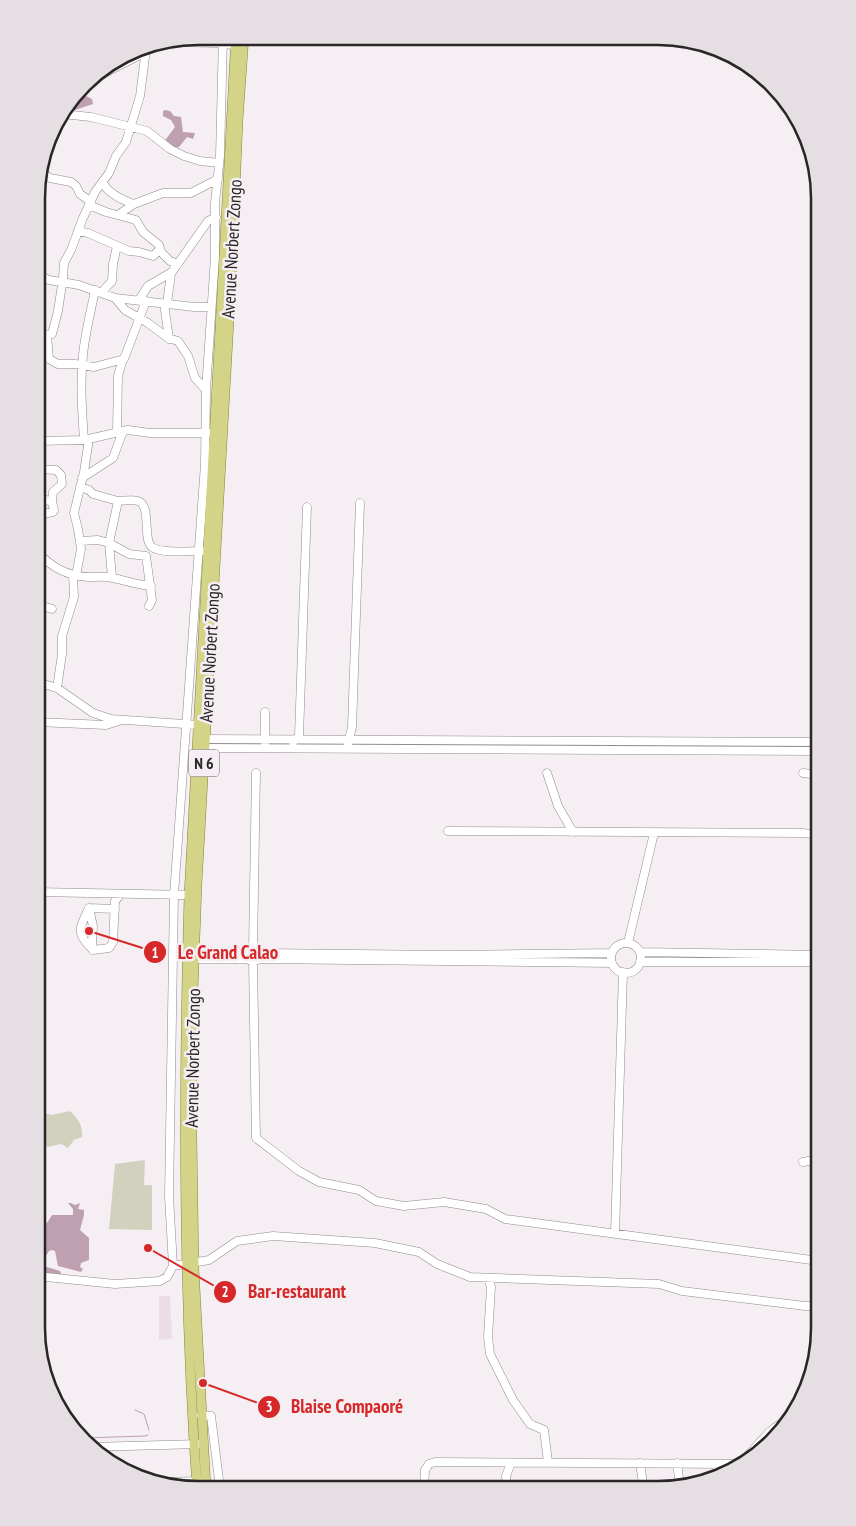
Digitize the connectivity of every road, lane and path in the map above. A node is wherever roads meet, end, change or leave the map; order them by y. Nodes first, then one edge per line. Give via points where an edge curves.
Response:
1 (223, 45) edge
2 (239, 45) edge
3 (239, 45) edge
4 (145, 55) edge
5 (71, 115) edge
6 (130, 127) junction
7 (219, 163) junction
8 (47, 175) edge
9 (218, 180) junction
10 (103, 182) junction
11 (90, 204) junction
12 (134, 204) junction
13 (118, 215) junction
14 (216, 217) junction
15 (78, 231) junction
16 (117, 246) junction
17 (160, 249) junction
18 (178, 264) junction
19 (170, 274) junction
20 (45, 278) edge
21 (63, 282) junction
22 (99, 291) junction
23 (115, 298) junction
24 (143, 300) junction
25 (165, 303) junction
26 (211, 308) junction
27 (139, 319) junction
28 (169, 339) junction
29 (47, 346) joint
30 (123, 359) junction
31 (82, 365) junction
32 (206, 390) junction
33 (120, 432) junction
34 (209, 433) junction
35 (86, 439) junction
36 (45, 441) edge
37 (45, 469) edge
38 (82, 478) junction
39 (80, 487) junction
40 (45, 500) edge
41 (118, 501) junction
42 (52, 502) junction
43 (360, 503) dead end
44 (307, 507) dead end
45 (45, 513) edge
46 (80, 541) junction
47 (109, 544) junction
48 (203, 550) junction
49 (45, 560) edge
50 (74, 576) junction
51 (112, 577) junction
52 (151, 586) junction
53 (149, 606) dead end
54 (45, 607) edge
55 (52, 609) dead end
56 (45, 684) edge
57 (57, 688) junction
58 (265, 712) dead end
59 (122, 720) junction
60 (45, 722) edge
61 (187, 724) junction
62 (199, 724) junction
63 (296, 740) junction
64 (350, 740) junction
65 (811, 742) edge
66 (201, 744) junction
67 (266, 744) junction
68 (286, 748) junction
69 (346, 748) junction
70 (811, 751) edge
71 (256, 773) dead end
72 (548, 773) dead end
73 (448, 831) dead end
74 (573, 832) junction
75 (654, 832) junction
76 (811, 835) edge
77 (45, 892) edge
78 (120, 894) junction
79 (174, 895) junction
80 (189, 895) junction
81 (89, 908) junction
82 (115, 908) junction
83 (628, 943) junction
84 (93, 950) junction
85 (640, 952) junction
86 (612, 953) junction
87 (191, 955) junction
88 (253, 955) junction
89 (449, 957) junction
90 (811, 958) edge
91 (802, 959) junction
92 (811, 960) edge
93 (640, 962) junction
94 (612, 963) junction
95 (624, 972) junction
96 (811, 1160) edge
97 (803, 1162) dead end
98 (615, 1234) junction
99 (811, 1260) edge
100 (190, 1263) junction
101 (173, 1266) junction
102 (45, 1277) edge
103 (488, 1278) junction
104 (811, 1306) edge
105 (201, 1415) junction
106 (773, 1429) edge
107 (198, 1444) junction
108 (757, 1445) edge
109 (102, 1447) edge
110 (548, 1462) junction
111 (512, 1463) junction
112 (640, 1463) junction
113 (677, 1463) junction
114 (716, 1464) junction
115 (728, 1464) edge
116 (717, 1469) edge
117 (679, 1480) edge
118 (201, 1481) edge
119 (219, 1481) edge
120 (424, 1481) edge
121 (506, 1481) edge
122 (643, 1481) edge

1 - 7 street
2 - 34 main road, Avenue Norbert Zongo / N 6
3 - 66 main road, Avenue Norbert Zongo / N 6
4 - 6 street via 140,96
5 - 6 street
6 - 7 street via 147,131 184,156
6 - 10 street via 126,142
7 - 9 street
8 - 11 street via 71,182
9 - 12 street via 191,193 164,193
9 - 14 street
10 - 11 street
10 - 12 street via 119,198
11 - 13 street
11 - 15 street
12 - 13 street
13 - 17 street via 136,220
14 - 18 street via 208,222
14 - 26 street
15 - 16 street
15 - 21 street via 64,263
16 - 17 street via 153,256
16 - 22 street via 112,281
17 - 18 street via 170,261
18 - 19 street
19 - 24 street via 148,286
19 - 25 street
20 - 21 street
21 - 22 street
21 - 29 street via 54,330 47,335
22 - 23 street
22 - 31 street via 85,340
23 - 24 street
23 - 27 street
24 - 25 street
24 - 27 street
25 - 26 street
25 - 28 street
26 - 32 street
27 - 28 street
27 - 30 street
28 - 32 street via 177,341 185,350 195,378
29 - 31 street via 49,359 56,363
30 - 31 street via 99,366
30 - 33 street via 118,373
31 - 35 street via 81,400
32 - 34 street
33 - 34 street
33 - 35 street
33 - 38 street via 113,458
34 - 48 main road, Avenue Norbert Zongo / N 6
35 - 36 street
35 - 38 street
37 - 42 street via 56,470 61,475 62,484 53,492
38 - 39 street
39 - 41 street
39 - 46 street via 74,513
40 - 42 street
41 - 47 street
41 - 48 street via 137,501 143,506 149,543 153,548
42 - 45 street via 54,511
43 - 64 street
44 - 63 street via 299,736
46 - 47 street via 98,540
46 - 50 street
47 - 51 street
47 - 52 street via 128,554 146,556
48 - 61 street
48 - 62 main road, Avenue Norbert Zongo / N 6
49 - 50 street
50 - 51 street
50 - 57 street via 74,597 62,636
51 - 52 street
52 - 53 street
54 - 55 street
56 - 57 street
57 - 59 street via 93,712
58 - 67 street
59 - 60 street via 106,725
59 - 61 street
61 - 62 street
61 - 79 street
62 - 66 main road, Avenue Norbert Zongo / N 6
63 - 64 street
63 - 67 street
63 - 68 street
64 - 65 street
64 - 69 street
66 - 67 street
66 - 80 main road, Avenue Norbert Zongo / N 6
66 - 87 main road, Avenue Norbert Zongo / N 6
67 - 68 street
68 - 69 street
69 - 70 street
71 - 88 street
72 - 74 street via 558,806
73 - 74 street
74 - 75 street
75 - 76 street
75 - 83 street
77 - 78 street
78 - 79 street
78 - 82 street
79 - 80 street
79 - 101 street via 169,1196
80 - 87 main road, Avenue Norbert Zongo / N 6
81 - 82 street
81 - 84 street via 94,926
81 - 84 street via 80,932 81,938
82 - 84 street via 112,945
83 - 85 street
83 - 86 street via 618,945
85 - 91 street
85 - 93 street
86 - 89 street
86 - 94 street
87 - 88 street
87 - 100 main road, Avenue Norbert Zongo / N 6 via 184,1127
88 - 89 street
88 - 98 street via 256,1138 319,1182 359,1190 376,1201 404,1206 444,1202 486,1209 505,1219
89 - 94 street
90 - 91 street
91 - 92 street
91 - 93 street
93 - 95 street via 634,970
94 - 95 street
95 - 98 street
96 - 97 street
98 - 99 street
100 - 101 street
100 - 103 street via 209,1260 237,1241 273,1236 402,1248 419,1252 437,1264 470,1278
100 - 105 main road, Avenue Norbert Zongo / N 6
100 - 107 main road, Avenue Norbert Zongo / N 6
101 - 102 street via 167,1277 153,1282 115,1284
103 - 104 street via 664,1285 682,1292
103 - 110 street via 491,1287 490,1354 513,1400 530,1424 544,1430
105 - 107 main road, Avenue Norbert Zongo / N 6
105 - 119 street via 211,1416
106 - 108 street
107 - 109 street
107 - 118 main road, Avenue Norbert Zongo / N 6
110 - 111 street
110 - 112 street
111 - 120 street via 435,1462 425,1470
111 - 121 street
112 - 113 street
112 - 122 street
113 - 114 street
113 - 117 street
114 - 115 street
114 - 116 street

